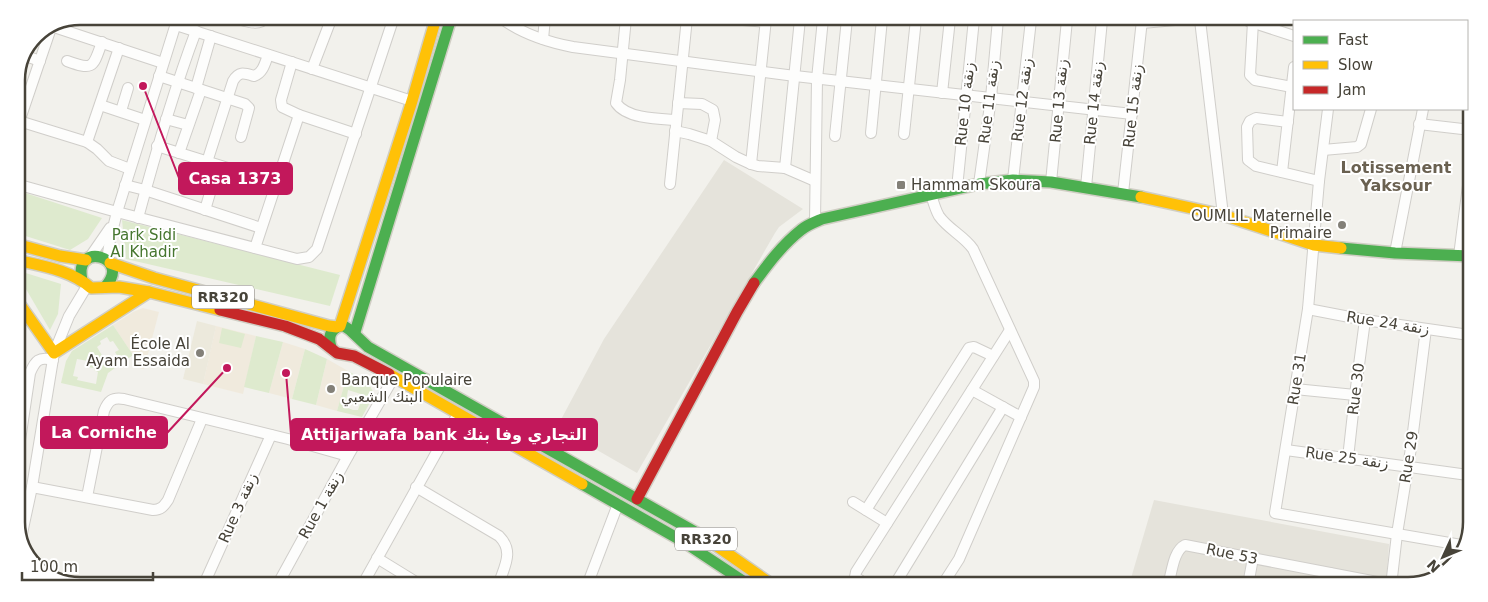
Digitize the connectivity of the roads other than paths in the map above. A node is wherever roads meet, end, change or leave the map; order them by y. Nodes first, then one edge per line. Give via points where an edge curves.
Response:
1 (176, 25) edge
2 (185, 25) edge
3 (329, 25) edge
4 (391, 25) edge
5 (434, 25) edge
6 (449, 25) edge
7 (512, 25) edge
8 (544, 25) edge
9 (625, 25) edge
10 (686, 25) edge
11 (766, 25) edge
12 (799, 25) edge
13 (822, 25) edge
14 (846, 25) edge
15 (881, 25) edge
16 (915, 25) edge
17 (949, 25) edge
18 (973, 25) edge
19 (998, 25) edge
20 (1030, 25) edge
21 (1066, 25) edge
22 (1102, 25) edge
23 (1142, 25) edge
24 (1201, 25) edge
25 (1250, 25) edge
26 (1262, 25) edge
27 (58, 29) edge
28 (196, 31) junction
29 (51, 34) edge
30 (212, 36) junction
31 (1293, 36) edge
32 (543, 39) junction
33 (102, 42) junction
34 (119, 48) junction
35 (622, 53) junction
36 (268, 54) junction
37 (30, 57) edge
38 (40, 61) junction
39 (68, 61) dead end
40 (682, 61) junction
41 (292, 62) junction
42 (164, 63) junction
43 (312, 69) junction
44 (761, 72) junction
45 (159, 76) junction
46 (795, 76) junction
47 (1293, 77) edge
48 (817, 79) junction
49 (840, 81) junction
50 (177, 82) junction
51 (876, 85) junction
52 (1292, 87) junction
53 (128, 88) dead end
54 (370, 88) junction
55 (198, 89) junction
56 (908, 89) junction
57 (942, 93) junction
58 (966, 96) junction
59 (227, 98) junction
60 (991, 98) junction
61 (412, 101) junction
62 (1022, 102) junction
63 (25, 103) edge
64 (678, 103) junction
65 (100, 105) junction
66 (1058, 105) junction
67 (1094, 109) junction
68 (1328, 110) edge
69 (1371, 110) edge
70 (1423, 110) edge
71 (121, 111) junction
72 (1132, 114) junction
73 (299, 115) junction
74 (166, 119) junction
75 (146, 120) junction
76 (676, 120) junction
77 (1288, 122) junction
78 (25, 124) edge
79 (1419, 124) junction
80 (188, 125) junction
81 (1463, 129) edge
82 (675, 131) junction
83 (870, 133) dead end
84 (356, 134) junction
85 (904, 134) dead end
86 (835, 136) dead end
87 (242, 137) dead end
88 (711, 141) junction
89 (87, 142) junction
90 (157, 146) junction
91 (1323, 150) junction
92 (178, 153) junction
93 (207, 162) junction
94 (751, 164) junction
95 (785, 168) junction
96 (130, 169) junction
97 (1282, 172) junction
98 (1013, 180) junction
99 (815, 181) junction
100 (1319, 181) junction
101 (1051, 182) junction
102 (276, 183) junction
103 (670, 184) dead end
104 (979, 184) junction
105 (126, 186) junction
106 (25, 187) edge
107 (1086, 187) junction
108 (957, 188) junction
109 (145, 190) junction
110 (1123, 193) junction
111 (931, 194) junction
112 (205, 210) junction
113 (1223, 215) junction
114 (116, 217) junction
115 (138, 218) junction
116 (815, 221) junction
117 (261, 228) junction
118 (1314, 245) junction
119 (25, 246) edge
120 (255, 248) junction
121 (1396, 253) junction
122 (1463, 256) edge
123 (88, 259) junction
124 (25, 262) edge
125 (108, 262) junction
126 (85, 283) junction
127 (105, 287) junction
128 (149, 292) junction
129 (1308, 309) junction
130 (25, 312) edge
131 (1365, 320) junction
132 (339, 327) junction
133 (1426, 329) junction
134 (1010, 330) junction
135 (355, 334) junction
136 (1463, 335) edge
137 (330, 347) junction
138 (346, 354) junction
139 (54, 356) junction
140 (993, 356) junction
141 (394, 377) junction
142 (1295, 389) junction
143 (972, 390) junction
144 (1355, 395) junction
145 (25, 396) edge
146 (1003, 407) junction
147 (458, 414) junction
148 (1021, 417) junction
149 (202, 419) junction
150 (272, 435) junction
151 (1286, 450) junction
152 (348, 456) junction
153 (1348, 458) junction
154 (1407, 467) junction
155 (1463, 473) edge
156 (32, 487) junction
157 (416, 487) junction
158 (86, 498) junction
159 (637, 499) junction
160 (853, 502) dead end
161 (618, 504) junction
162 (866, 510) junction
163 (25, 519) edge
164 (887, 523) junction
165 (1397, 534) junction
166 (1458, 544) edge
167 (377, 558) junction
168 (1253, 558) junction
169 (1330, 573) junction
170 (207, 577) edge
171 (281, 577) edge
172 (367, 577) edge
173 (408, 577) edge
174 (501, 577) edge
175 (590, 577) edge
176 (737, 577) edge
177 (761, 577) edge
178 (855, 577) edge
179 (899, 577) edge
180 (947, 577) edge
181 (1170, 577) edge
182 (1249, 577) edge
183 (1329, 577) edge
184 (1351, 577) edge
185 (1394, 577) edge

1 - 42 street
2 - 28 street
3 - 43 street
4 - 54 street
5 - 61 main road
6 - 135 main road
7 - 32 street
8 - 32 street
9 - 35 street
10 - 40 street
11 - 44 street
12 - 46 street
13 - 48 street
14 - 49 street
15 - 51 street
16 - 56 street
17 - 57 street
18 - 58 street, Rue 10 زنقة
19 - 60 street, Rue 11 زنقة
20 - 62 street, Rue 12 زنقة
21 - 66 street, Rue 13 زنقة
22 - 67 street, Rue 14 زنقة
23 - 72 street, Rue 15 زنقة
24 - 113 street
25 - 52 street via 1252,78
26 - 31 street
27 - 33 street
28 - 30 street
28 - 50 street
29 - 38 street
30 - 36 street
30 - 55 street
32 - 35 street via 573,47
33 - 34 street
33 - 39 street via 90,66 83,67
34 - 42 street
34 - 65 street
35 - 40 street
35 - 76 street via 616,103 620,108 649,118
36 - 41 street
36 - 59 street via 259,74 241,73 235,77
37 - 38 street
38 - 63 street
40 - 44 street
40 - 64 street
41 - 43 street
41 - 73 street via 280,105 284,110
42 - 45 street
43 - 54 street
44 - 46 street
44 - 94 street
45 - 50 street
45 - 75 street
46 - 48 street
46 - 95 street
47 - 52 street
48 - 49 street
48 - 99 street
49 - 51 street
49 - 86 street
50 - 55 street
50 - 74 street
51 - 56 street
51 - 83 street
52 - 77 street
53 - 71 street
54 - 61 street
54 - 84 street
55 - 59 street
55 - 80 street
56 - 57 street
56 - 85 street
57 - 58 street
58 - 60 street
58 - 108 street, Rue 10 زنقة
59 - 87 street via 249,108
59 - 93 street
60 - 62 street
60 - 104 street, Rue 11 زنقة
61 - 132 main road
62 - 66 street
62 - 98 street, Rue 12 زنقة
64 - 76 street
64 - 88 street via 702,104 713,110 715,120
65 - 71 street
65 - 89 street
66 - 67 street
66 - 101 street, Rue 13 زنقة
67 - 72 street
67 - 107 street, Rue 14 زنقة
68 - 91 street
69 - 91 street via 1361,144
70 - 79 street
71 - 75 street
72 - 110 street, Rue 15 زنقة
73 - 84 street
73 - 102 street
74 - 80 street
74 - 90 street
75 - 96 street
76 - 82 street
77 - 97 street
77 - 97 street via 1256,118 1247,127 1250,163
78 - 89 street
79 - 81 street
79 - 121 street
80 - 92 street
82 - 88 street
82 - 103 street
84 - 120 street via 314,254 297,259
88 - 94 street
89 - 96 street via 109,161
90 - 92 street
90 - 109 street
91 - 100 street
92 - 93 street
93 - 102 street
93 - 112 street via 210,193
94 - 95 street
95 - 99 street
96 - 105 street
97 - 100 street
98 - 101 main road
98 - 104 main road
99 - 116 street
100 - 118 street
101 - 107 main road
102 - 117 street
104 - 108 main road
105 - 109 street
105 - 114 street
106 - 114 street
107 - 110 main road
108 - 111 main road
109 - 112 street
109 - 115 street
110 - 113 main road
111 - 116 main road
111 - 134 street via 940,217 973,249
112 - 117 street
113 - 118 main road
114 - 115 street
114 - 123 street
114 - 125 street
115 - 120 street
116 - 159 main road via 793,235 779,250 747,296
117 - 120 street
118 - 121 main road
118 - 129 street, Rue 31
119 - 123 main road, RR320 via 60,256
121 - 122 main road
123 - 125 main road, RR320 via 99,256
123 - 126 main road via 80,268
124 - 126 main road, RR320 via 58,270
125 - 127 main road via 112,268 112,279
125 - 132 main road, RR320 via 154,278
126 - 127 main road, RR320 via 96,289
126 - 139 street
127 - 128 main road, RR320
128 - 137 main road, RR320 via 285,326 319,339
128 - 139 main road
129 - 131 street, Rue 24 زنقة
129 - 142 street, Rue 31
130 - 139 main road
131 - 133 street, Rue 24 زنقة
131 - 144 street, Rue 30
132 - 135 main road, RR320 via 347,327
132 - 137 main road via 332,331
133 - 136 street, Rue 24 زنقة
133 - 154 street, Rue 29
134 - 140 street
134 - 148 street via 1034,382
135 - 138 main road via 355,347
135 - 159 main road, RR320 via 368,347
137 - 138 main road, RR320 via 335,352
138 - 141 main road, RR320
139 - 145 street via 42,358 33,367
139 - 156 street
140 - 143 street
140 - 162 street via 974,347 968,348
141 - 147 main road, RR320
141 - 152 street, Rue 1 زنقة
142 - 144 street
142 - 151 street, Rue 31
143 - 146 street
143 - 164 street
144 - 153 street, Rue 30
146 - 148 street
146 - 179 street
147 - 157 street
147 - 161 main road, RR320
148 - 180 street via 959,559
149 - 150 street
149 - 158 street via 163,507 156,510
149 - 158 street via 124,399 111,399 106,405
150 - 152 street
150 - 170 street, Rue 3 زنقة
151 - 153 street, Rue 25 زنقة
151 - 165 street, Rue 31 via 1274,513
152 - 171 street, Rue 1 زنقة
153 - 154 street, Rue 25 زنقة
154 - 155 street, Rue 25 زنقة
154 - 165 street, Rue 29
156 - 158 street
156 - 163 street
157 - 167 street
157 - 174 street via 504,541 508,554
159 - 177 main road, RR320 via 724,550
160 - 162 street
161 - 175 street
161 - 176 main road, RR320 via 700,551
162 - 164 street
164 - 178 street
165 - 166 street
165 - 185 street, Rue 29
167 - 172 street
167 - 173 street
168 - 169 street, Rue 53
168 - 181 street, Rue 53 via 1185,545 1177,552
168 - 182 street
169 - 183 street
169 - 184 street, Rue 53

